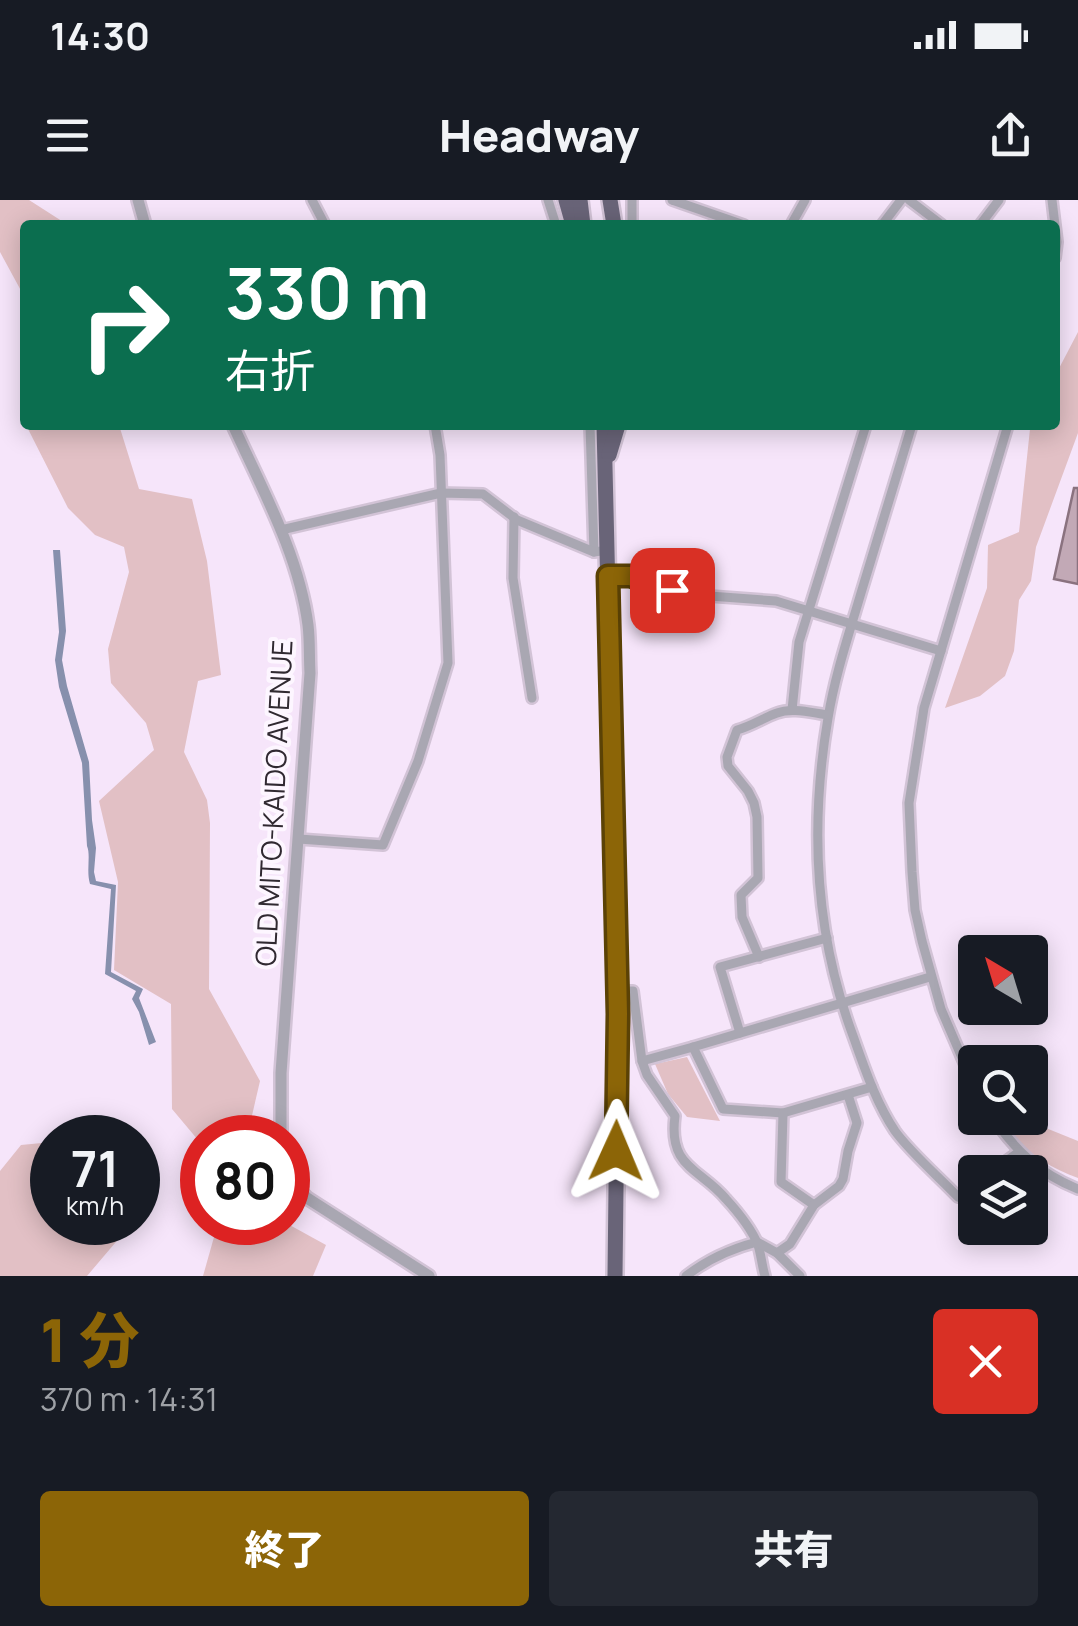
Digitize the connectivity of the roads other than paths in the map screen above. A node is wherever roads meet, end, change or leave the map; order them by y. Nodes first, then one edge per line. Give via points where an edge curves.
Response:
1 (672, 200) edge
2 (908, 200) edge
3 (1000, 200) edge
4 (730, 220) edge
5 (935, 220) edge
6 (984, 220) edge
7 (235, 430) edge
8 (436, 430) edge
9 (590, 430) edge
10 (604, 430) edge
11 (616, 430) edge
12 (864, 430) edge
13 (910, 430) edge
14 (1007, 430) edge
15 (606, 464) junction
16 (441, 493) junction
17 (514, 517) junction
18 (281, 530) junction
19 (601, 551) junction
20 (608, 576) junction
21 (809, 610) junction
22 (852, 624) junction
23 (941, 650) junction
24 (532, 698) dead end
25 (792, 710) junction
26 (828, 715) junction
27 (299, 839) junction
28 (826, 938) junction
29 (758, 956) junction
30 (930, 977) junction
31 (618, 991) junction
32 (841, 1002) junction
33 (740, 1033) junction
34 (693, 1047) junction
35 (958, 1051) edge
36 (642, 1061) junction
37 (872, 1087) junction
38 (848, 1095) junction
39 (784, 1113) junction
40 (281, 1115) edge
41 (1006, 1135) edge
42 (1019, 1152) junction
43 (1015, 1155) edge
44 (1078, 1189) edge
45 (958, 1196) edge
46 (310, 1200) edge
47 (814, 1206) junction
48 (757, 1242) junction
49 (778, 1253) junction
50 (429, 1276) edge
51 (615, 1276) edge
52 (686, 1276) edge
53 (764, 1276) edge
54 (800, 1276) edge

1 - 4 street
2 - 5 street
3 - 6 street
7 - 18 street, OLD MITO-KAIDO AVENUE
8 - 16 street
9 - 19 street
10 - 15 highway
11 - 15 highway
12 - 21 street
13 - 22 street
14 - 23 street
15 - 19 highway
16 - 17 street via 483,494
16 - 18 street
16 - 27 street via 448,664 384,845
17 - 19 street
17 - 24 street via 513,578
18 - 27 street, OLD MITO-KAIDO AVENUE via 308,624
19 - 20 highway
20 - 21 street
20 - 31 highway
21 - 22 street
21 - 25 street
22 - 23 street
22 - 26 street
23 - 30 street via 908,803 915,910
25 - 26 street
25 - 29 street via 737,730 727,757 756,817 758,878 740,895
26 - 28 street via 817,825
27 - 40 street, OLD MITO-KAIDO AVENUE
28 - 29 street
28 - 32 street
29 - 33 street via 720,967
30 - 32 street
30 - 35 street
31 - 36 street via 633,990
31 - 51 highway
32 - 33 street
32 - 37 street
33 - 34 street
34 - 36 street
34 - 39 street via 723,1109
36 - 48 street via 675,1116 676,1148 724,1196
37 - 38 street
37 - 45 street via 896,1132
38 - 39 street
38 - 47 street via 857,1123 844,1179
39 - 47 street via 782,1182
41 - 42 street
42 - 43 street
42 - 44 street
46 - 50 street
47 - 49 street
48 - 49 street
48 - 52 street
48 - 53 street
49 - 54 street

